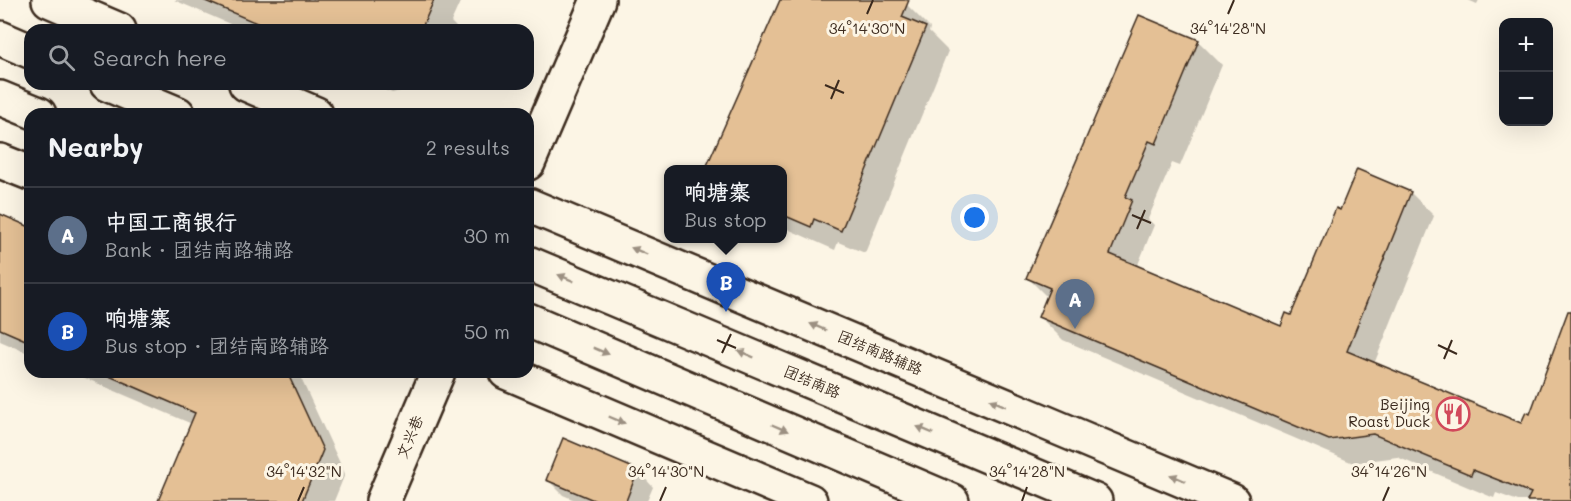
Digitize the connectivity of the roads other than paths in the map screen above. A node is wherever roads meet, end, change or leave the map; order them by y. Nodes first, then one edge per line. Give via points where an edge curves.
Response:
1 (49, 0) edge
2 (598, 0) edge
3 (105, 24) edge
4 (0, 39) edge
5 (24, 49) edge
6 (121, 90) edge
7 (260, 90) edge
8 (0, 98) edge
9 (24, 108) edge
10 (164, 108) edge
11 (302, 108) edge
12 (534, 149) edge
13 (0, 160) edge
14 (24, 170) edge
15 (534, 208) edge
16 (534, 265) edge
17 (534, 323) edge
18 (435, 378) edge
19 (520, 378) edge
20 (383, 501) edge
21 (810, 501) edge
22 (952, 501) edge
23 (1095, 501) edge
24 (1232, 501) edge

1 - 3 street
2 - 12 street
4 - 5 street
6 - 10 street
7 - 11 street
8 - 9 street
13 - 14 street
24 -> 15 street, 团结南路辅路
23 -> 16 street, 团结南路
17 -> 22 street
18 - 20 street, 文兴巷
19 -> 21 street

